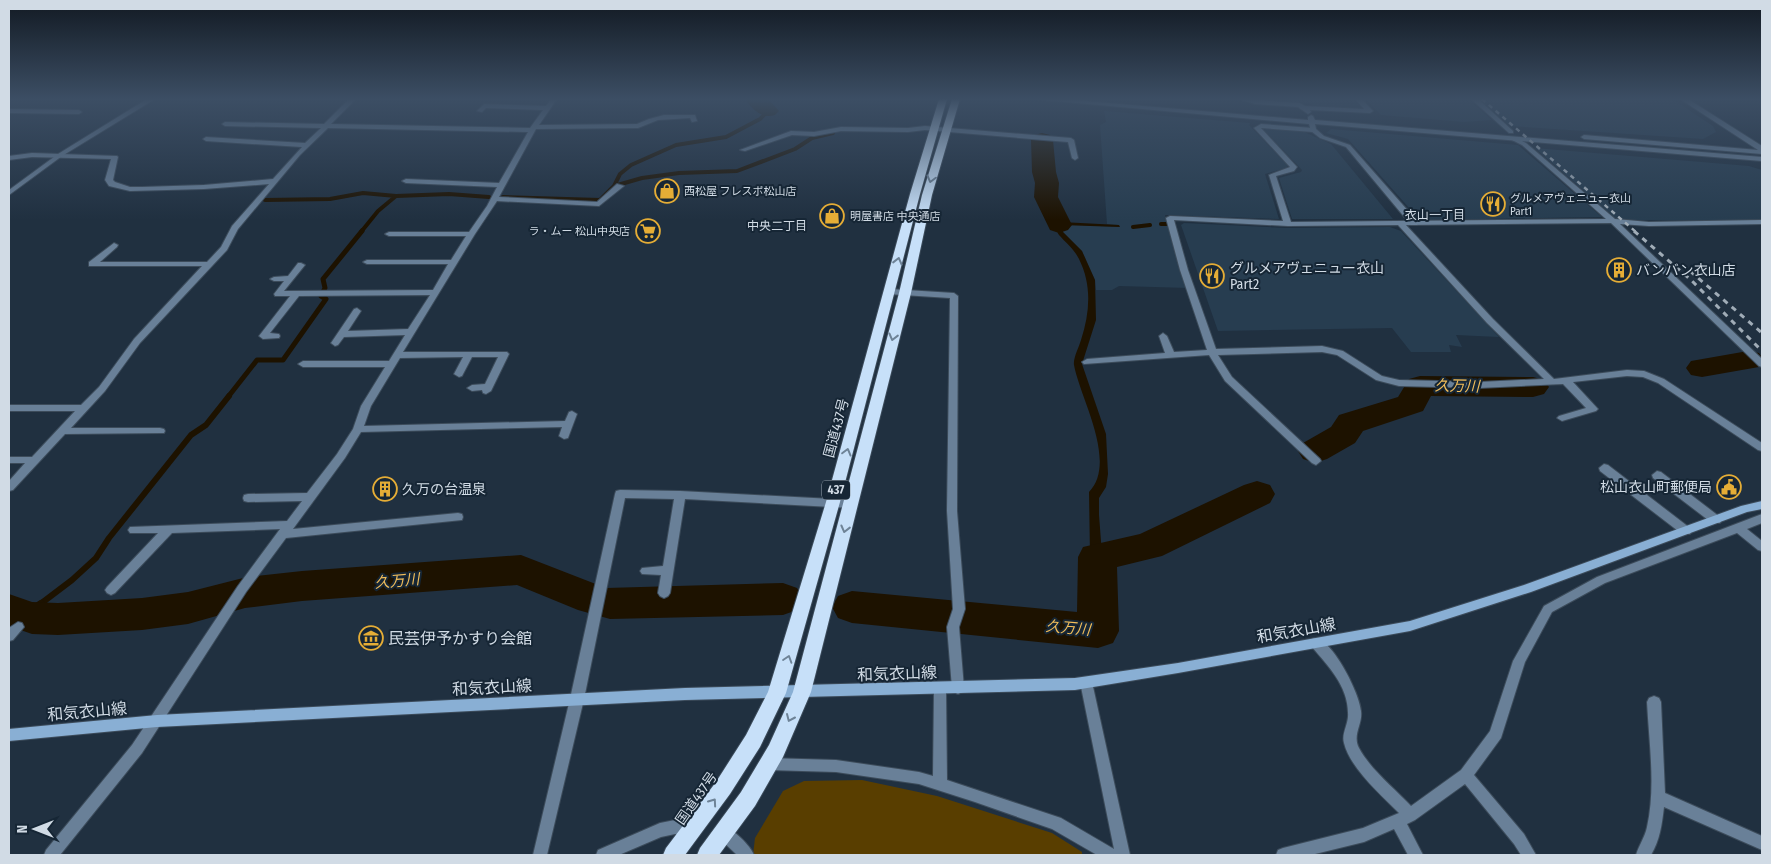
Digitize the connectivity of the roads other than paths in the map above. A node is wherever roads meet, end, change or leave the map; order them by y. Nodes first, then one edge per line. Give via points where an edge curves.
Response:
1 (86, 139) edge
2 (214, 139) edge
3 (220, 139) edge
4 (313, 139) edge
5 (526, 139) edge
6 (773, 139) edge
7 (937, 139) edge
8 (1063, 139) edge
9 (1268, 139) edge
10 (1331, 139) edge
11 (1518, 139) edge
12 (1558, 139) edge
13 (1585, 139) edge
14 (1745, 139) edge
15 (207, 142) dead end
16 (307, 145) junction
17 (743, 150) dead end
18 (1762, 150) edge
19 (60, 155) junction
20 (9, 158) edge
21 (1075, 158) dead end
22 (1762, 159) edge
23 (274, 181) junction
24 (406, 181) dead end
25 (501, 186) junction
26 (620, 186) dead end
27 (9, 194) edge
28 (496, 199) junction
29 (1613, 221) junction
30 (1762, 222) edge
31 (1400, 223) junction
32 (1414, 223) junction
33 (1288, 224) junction
34 (389, 234) dead end
35 (471, 234) junction
36 (114, 245) dead end
37 (367, 262) dead end
38 (454, 262) junction
39 (209, 264) junction
40 (301, 265) dead end
41 (290, 278) junction
42 (274, 279) dead end
43 (436, 292) junction
44 (897, 292) junction
45 (296, 294) junction
46 (357, 312) dead end
47 (411, 332) junction
48 (341, 334) junction
49 (276, 336) dead end
50 (1163, 336) dead end
51 (334, 343) dead end
52 (1212, 352) junction
53 (469, 355) junction
54 (1171, 356) junction
55 (395, 359) junction
56 (1087, 362) dead end
57 (303, 364) dead end
58 (1762, 364) edge
59 (459, 374) dead end
60 (1566, 381) junction
61 (1552, 382) junction
62 (472, 388) dead end
63 (9, 408) edge
64 (85, 408) junction
65 (441, 416) dead end
66 (1562, 418) dead end
67 (435, 427) junction
68 (358, 429) junction
69 (63, 431) junction
70 (160, 431) dead end
71 (564, 436) dead end
72 (1762, 448) edge
73 (9, 460) edge
74 (36, 460) junction
75 (1316, 462) dead end
76 (1604, 468) dead end
77 (1657, 475) dead end
78 (9, 487) edge
79 (680, 495) junction
80 (310, 497) junction
81 (248, 498) dead end
82 (833, 502) junction
83 (851, 504) junction
84 (1762, 505) edge
85 (458, 518) dead end
86 (1762, 518) edge
87 (1716, 520) junction
88 (169, 529) junction
89 (1739, 529) junction
90 (134, 530) dead end
91 (286, 530) junction
92 (1686, 531) junction
93 (1762, 547) edge
94 (668, 570) junction
95 (646, 571) dead end
96 (111, 590) dead end
97 (664, 593) dead end
98 (1316, 643) junction
99 (1086, 682) junction
100 (940, 688) junction
101 (958, 688) junction
102 (777, 692) junction
103 (802, 692) junction
104 (577, 699) junction
105 (1654, 702) dead end
106 (157, 721) junction
107 (9, 735) edge
108 (768, 764) junction
109 (1466, 775) junction
110 (940, 784) junction
111 (1657, 798) junction
112 (1403, 818) junction
113 (692, 832) junction
114 (724, 833) junction
115 (1762, 843) edge
116 (51, 855) edge
117 (540, 855) edge
118 (603, 855) edge
119 (673, 855) edge
120 (706, 855) edge
121 (747, 855) edge
122 (1111, 855) edge
123 (1123, 855) edge
124 (1283, 855) edge
125 (1416, 855) edge
126 (1529, 855) edge
127 (1644, 855) edge

1 - 19 street
2 - 15 street
3 - 16 street
4 - 16 street
5 - 25 street
6 - 17 street
7 - 44 highway, 国道437号 / 437 via 915,194
8 - 21 street via 1071,140
9 - 33 street via 1294,167 1272,176
10 - 32 street via 1348,146
11 - 29 street
12 - 22 street
13 - 18 street
14 - 18 street
16 - 23 street
19 - 20 street
19 - 23 street via 115,157 109,180 130,189
19 - 27 street
23 - 39 street
24 - 25 street
25 - 28 street
26 - 28 street via 599,204
28 - 35 street
29 - 30 street via 1649,224
29 - 32 street
29 - 58 street
31 - 32 street
31 - 33 street
31 - 61 street via 1490,321
33 - 52 street via 1170,218
34 - 35 street
35 - 38 street
36 - 39 street via 92,264
37 - 38 street
38 - 43 street
39 - 64 street via 137,341
40 - 41 street
41 - 42 street
41 - 45 street via 278,294
43 - 45 street
43 - 47 street
82 -> 44 highway, 国道437号 / 437
44 -> 83 highway, 国道437号 / 437
44 - 101 street via 954,296 952,511 959,608 953,627
45 - 49 street via 263,336
46 - 48 street
47 - 48 street
47 - 55 street
48 - 51 street
50 - 54 street
52 - 54 street
52 - 61 street via 1325,349 1340,353 1379,378 1399,383 1479,385
52 - 75 street via 1228,379
53 - 55 street
53 - 59 street
53 - 62 street via 504,354 487,389
54 - 56 street
55 - 57 street
55 - 68 street via 366,406
60 - 61 street
60 - 66 street via 1594,410
60 - 72 street via 1631,372 1653,376
63 - 64 street
64 - 69 street
65 - 67 street
67 - 68 street
67 - 71 street via 570,419
68 - 80 street
69 - 70 street
69 - 74 street
73 - 74 street
74 - 78 street
76 - 92 street
77 - 87 street
79 - 82 street
79 - 94 street
79 - 104 street via 620,494
80 - 81 street
80 - 91 street
82 - 83 street
102 -> 82 highway, 国道437号 / 437
83 -> 103 highway, 国道437号 / 437
84 - 87 main road, 和気衣山線
85 - 91 street
86 - 89 street
87 - 92 main road, 和気衣山線
88 - 90 street
88 - 91 street
88 - 96 street
89 - 93 street
89 - 109 street via 1601,580 1548,609 1519,661 1496,734
91 - 106 street via 230,606
92 - 98 main road, 和気衣山線 via 1527,590 1410,626
94 - 95 street
94 - 97 street
98 - 99 main road, 和気衣山線
98 - 112 street via 1341,673 1352,693 1355,713 1348,737 1356,755
99 - 101 main road, 和気衣山線
99 - 123 street
100 - 101 main road, 和気衣山線
100 - 103 main road, 和気衣山線
100 - 110 street
102 - 103 main road, 和気衣山線
102 - 104 main road, 和気衣山線
113 -> 102 highway, 国道437号 / 437 via 753,741
103 -> 108 highway, 国道437号 / 437
104 - 106 main road, 和気衣山線
104 - 117 street
105 - 111 street
106 - 107 main road, 和気衣山線
106 - 116 street
108 - 110 street via 836,766
108 - 114 highway, 国道437号 / 437
109 - 112 street
109 - 126 street
110 - 122 street via 1056,823
111 - 115 street
111 - 127 street via 1658,817 1650,849
112 - 124 street via 1364,835
112 - 125 street
113 - 118 street via 675,827 660,830
113 - 119 highway, 国道437号 / 437
114 - 120 highway, 国道437号 / 437
114 - 121 street

